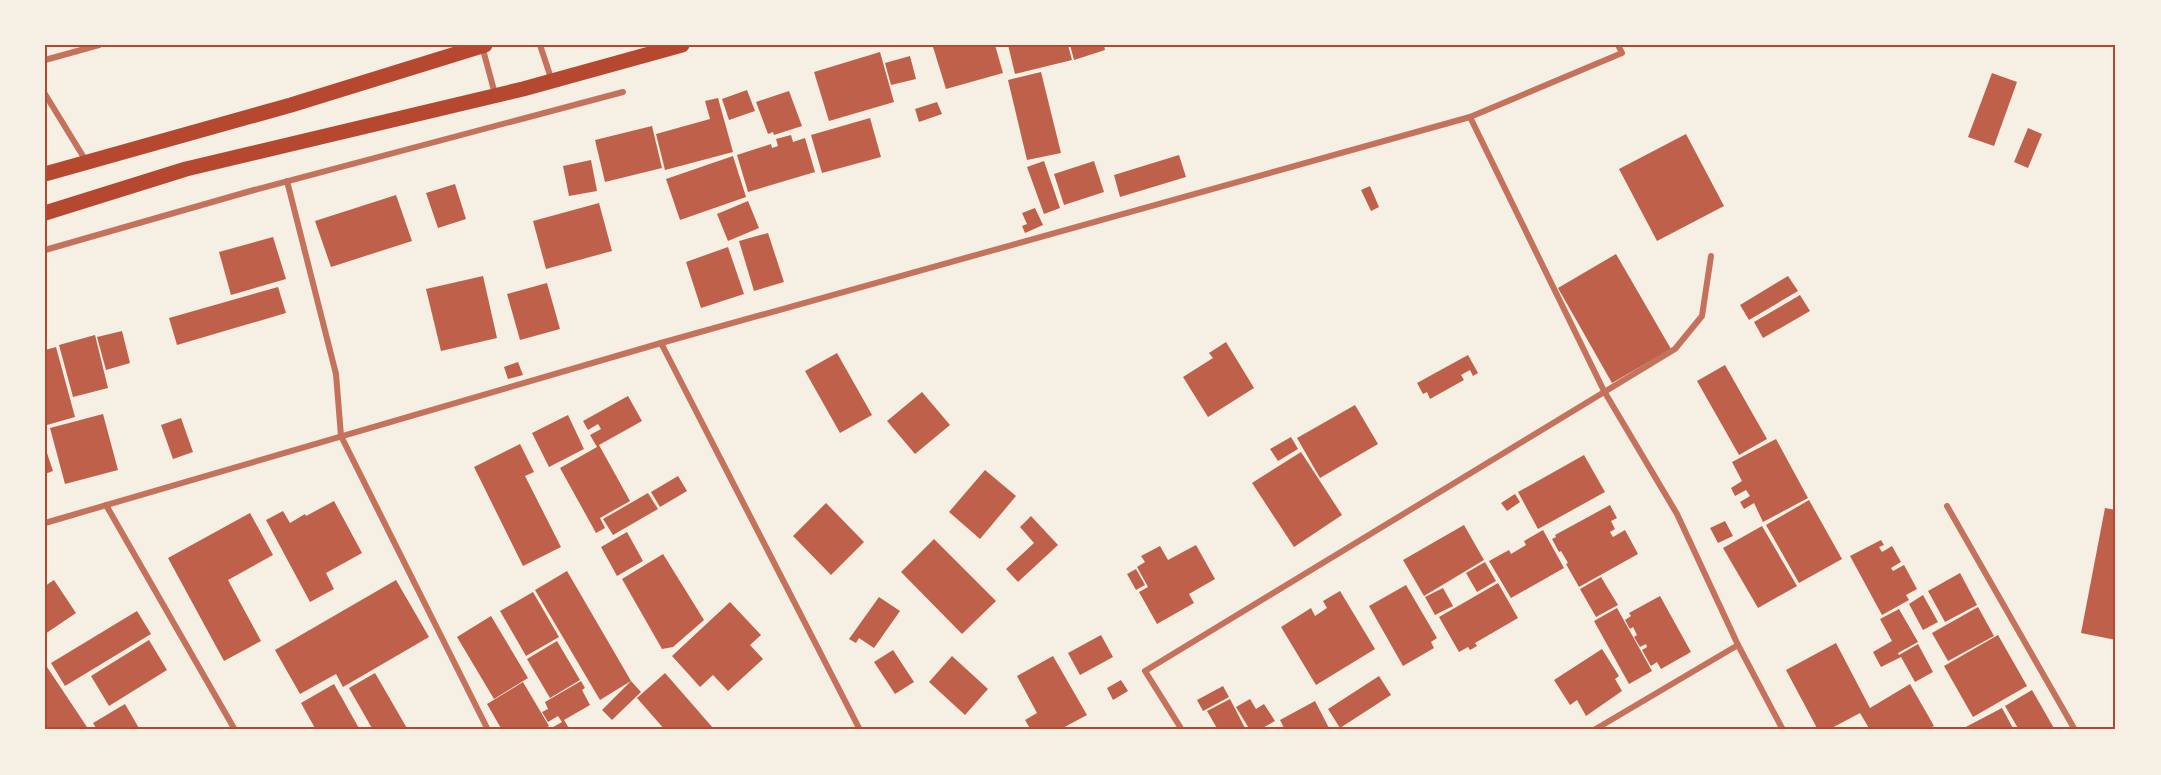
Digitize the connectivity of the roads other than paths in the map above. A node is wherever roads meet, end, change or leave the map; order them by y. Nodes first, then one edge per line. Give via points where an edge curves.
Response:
1 (99, 45) edge
2 (483, 45) edge
3 (540, 45) edge
4 (682, 45) edge
5 (1618, 45) edge
6 (45, 60) edge
7 (552, 81) junction
8 (623, 92) dead end
9 (45, 94) edge
10 (496, 96) junction
11 (1470, 117) junction
12 (86, 161) junction
13 (45, 174) edge
14 (287, 181) junction
15 (45, 213) edge
16 (45, 250) edge
17 (1711, 256) dead end
18 (661, 343) junction
19 (1604, 391) junction
20 (341, 436) junction
21 (106, 505) junction
22 (1947, 506) dead end
23 (45, 523) edge
24 (1738, 645) junction
25 (235, 730) edge
26 (488, 730) edge
27 (860, 730) edge
28 (1182, 730) edge
29 (1594, 730) edge
30 (1784, 730) edge
31 (2075, 730) edge

1 - 6 street
2 - 10 street
2 - 12 main road via 291,105
3 - 7 street
4 - 7 main road
5 - 11 street via 1622,53
7 - 10 main road
8 - 14 street
9 - 12 street
10 - 15 main road via 186,169
11 - 18 street
11 - 19 street
12 - 13 main road
14 - 16 street
14 - 20 street via 336,374
17 - 19 street via 1701,316 1682,341
18 - 20 street
18 - 27 street
19 - 24 street via 1677,514
19 - 28 street via 1146,671
20 - 21 street
20 - 26 street
21 - 23 street
21 - 25 street
22 - 31 street
24 - 29 street
24 - 30 street

